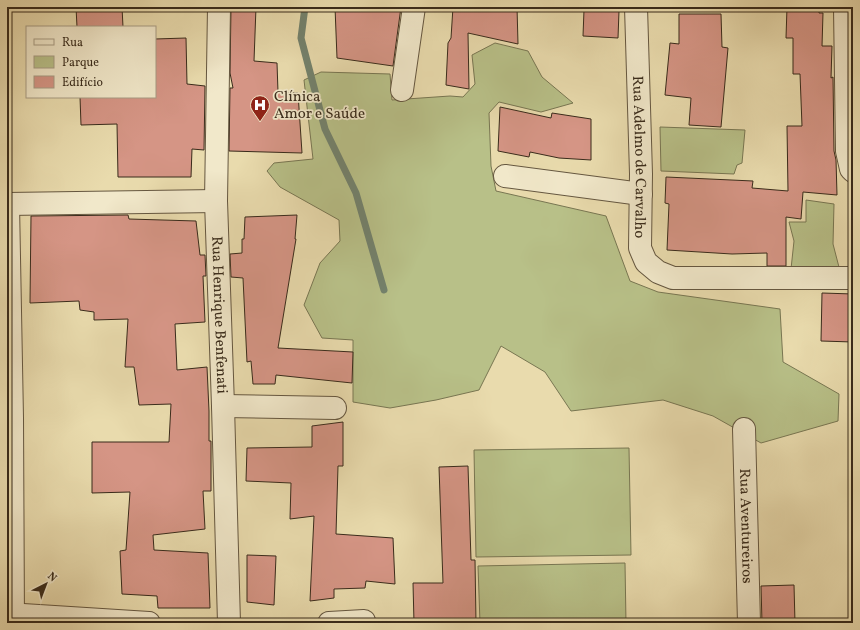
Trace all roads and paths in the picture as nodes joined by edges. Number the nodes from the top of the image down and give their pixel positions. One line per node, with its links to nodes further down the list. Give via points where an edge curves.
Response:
1 (219, 7): 9 (street, Rua Henrique Benfenati)
2 (414, 7): 5 (street)
3 (636, 7): 8 (street, Rua Adelmo de Carvalho)
4 (845, 7): 6 (street, via 847,152)
5 (402, 90)
6 (853, 171)
7 (506, 176): 8 (street)
8 (641, 194): 11 (street, Rua Adelmo de Carvalho, via 640,248 646,262 658,272 673,278)
9 (216, 201): 10 (street); 12 (street, Rua Henrique Benfenati)
10 (8, 204): 15 (street)
11 (853, 278)
12 (223, 406): 13 (street); 18 (street, Rua Henrique Benfenati)
13 (336, 408)
14 (744, 429): 20 (street, Rua Aventureiros)
15 (11, 617): 17 (street)
16 (364, 621): 19 (street)
17 (149, 623)
18 (229, 623)
19 (329, 623)
20 (749, 623)

